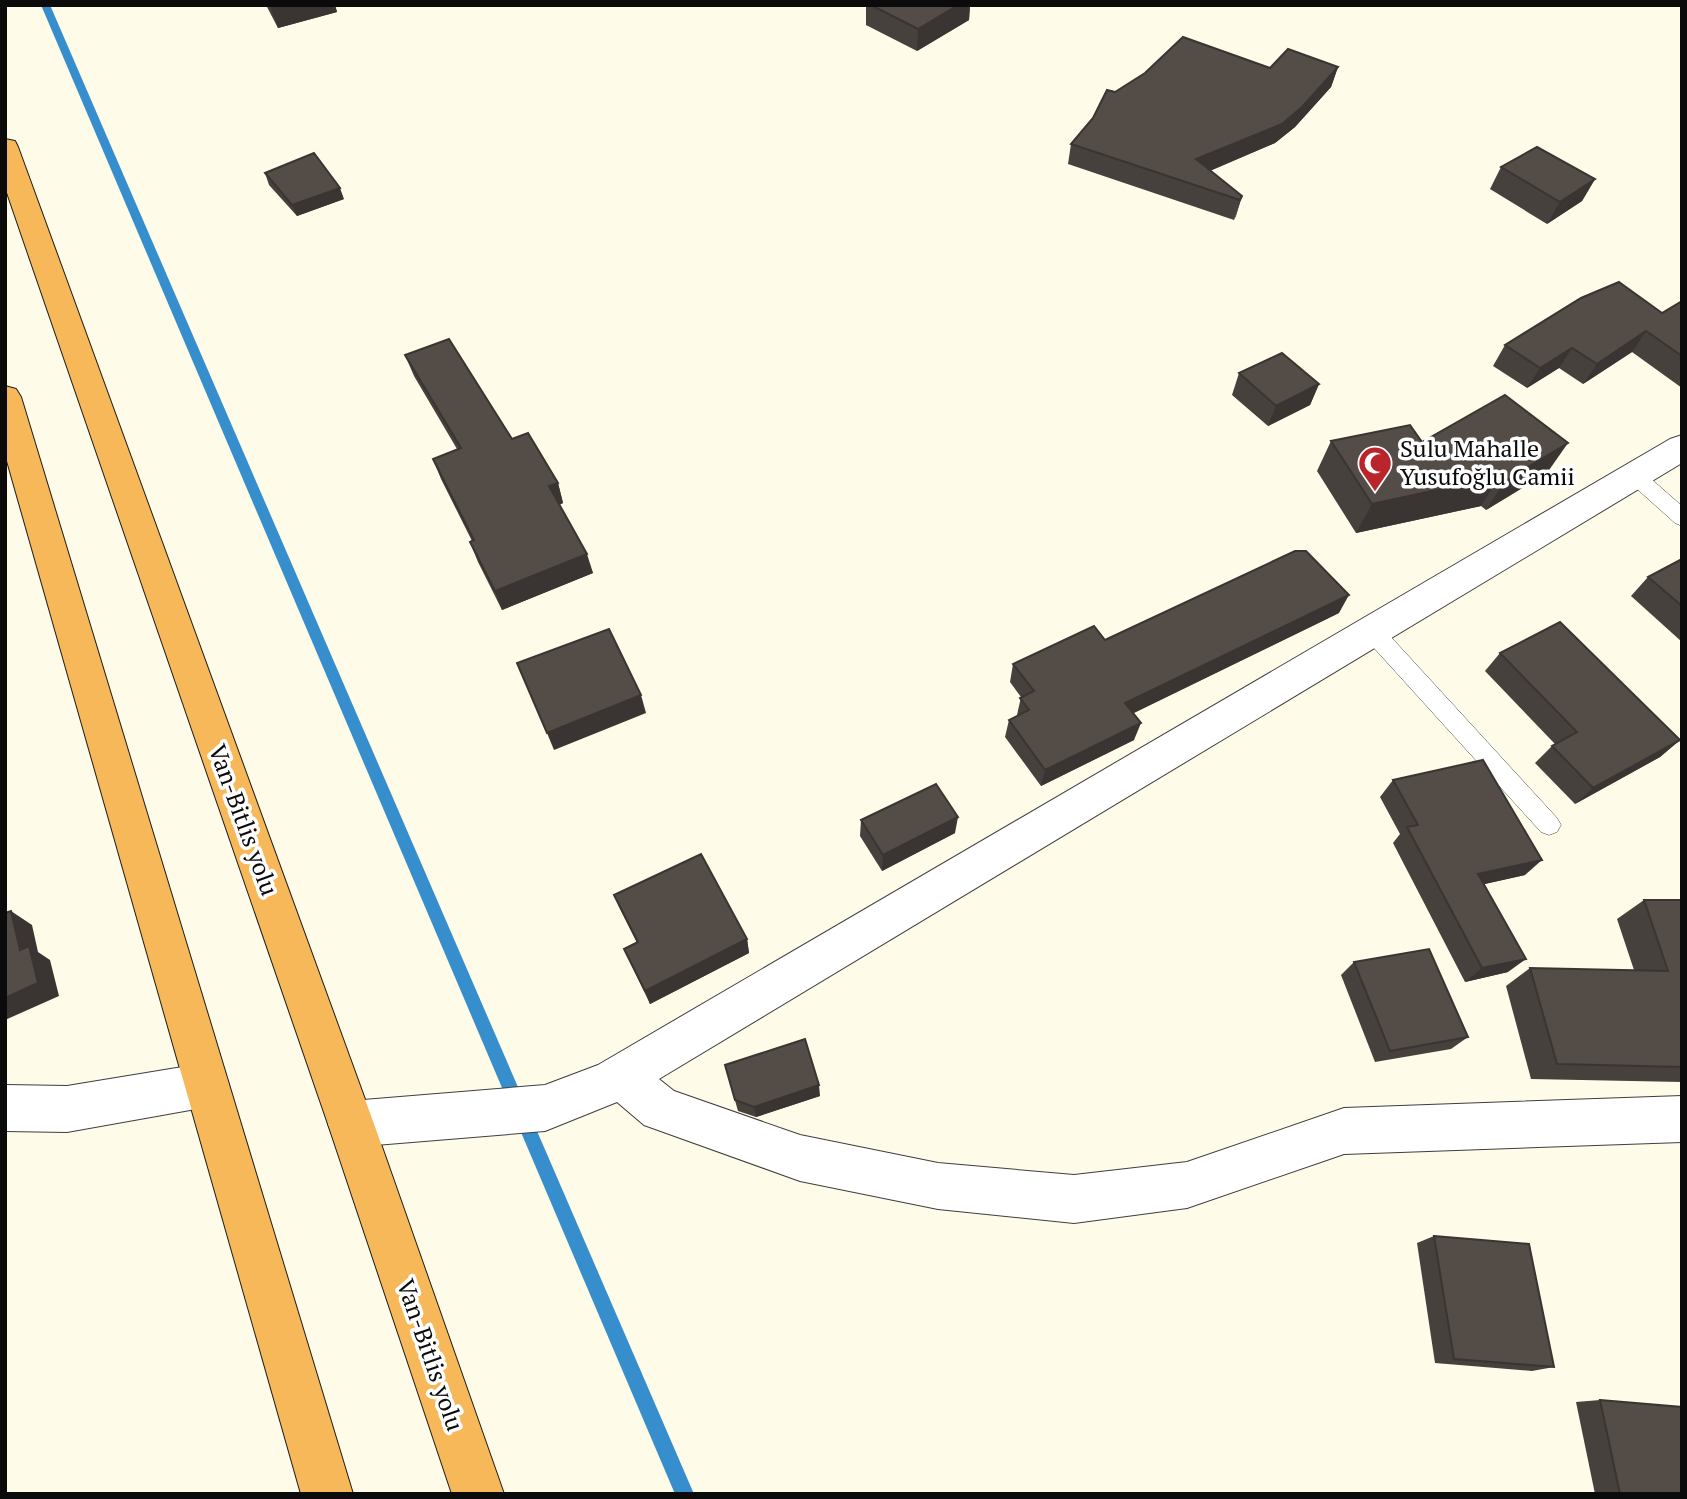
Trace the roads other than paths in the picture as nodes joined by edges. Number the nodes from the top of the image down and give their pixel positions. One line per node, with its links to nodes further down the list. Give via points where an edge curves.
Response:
1 (5, 147): 12 (highway, Van-Bitlis yolu)
2 (5, 397): 9 (highway)
3 (1682, 447): 4 (street)
4 (1646, 485): 5 (lane); 6 (street)
5 (1682, 518)
6 (1386, 645): 7 (lane); 8 (street)
7 (1549, 825)
8 (617, 1079): 11 (street, via 660,1109 800,1158 938,1186 1074,1199 1187,1185 1344,1131); 12 (street, via 545,1108)
9 (207, 1085): 10 (street, via 67,1109); 13 (highway)
10 (5, 1108)
11 (1682, 1119)
12 (351, 1124): 14 (highway, Van-Bitlis yolu)
13 (327, 1494)
14 (478, 1494)

